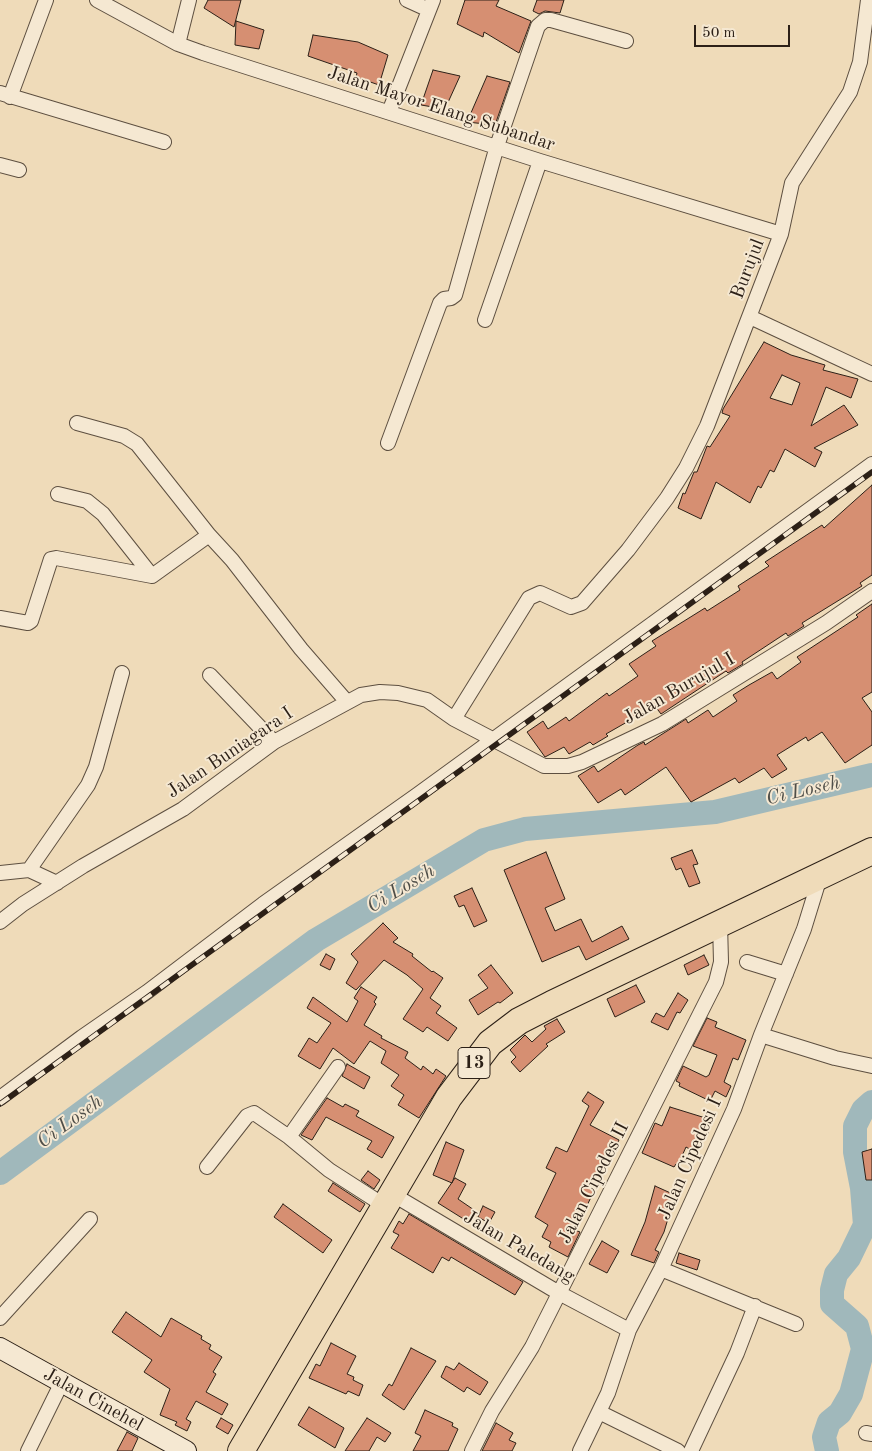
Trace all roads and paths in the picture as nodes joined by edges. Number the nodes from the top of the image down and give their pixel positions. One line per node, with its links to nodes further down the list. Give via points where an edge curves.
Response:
1 (46, 0): 9 (street)
2 (97, 0): 8 (street, Jalan Mayor Elang Subandar)
3 (189, 0): 8 (street)
4 (407, 0): 5 (street)
5 (431, 5): 10 (street)
6 (868, 7): 16 (street, Burujul, via 855,80 798,172 788,199)
7 (626, 42): 12 (street, via 551,20 541,22)
8 (178, 44): 10 (street, Jalan Mayor Elang Subandar)
9 (5, 95): 11 (street)
10 (389, 112): 12 (street, Jalan Mayor Elang Subandar)
11 (164, 142)
12 (497, 146): 13 (street, Jalan Mayor Elang Subandar); 21 (street, via 455,295 440,303)
13 (540, 161): 16 (street, Jalan Mayor Elang Subandar); 18 (street)
14 (0, 165): 15 (street)
15 (19, 170)
16 (781, 234): 17 (street, Burujul)
17 (750, 316): 19 (street); 31 (street, Burujul, via 707,426 667,498 582,603 571,606 540,593 529,598)
18 (485, 320)
19 (872, 374)
20 (76, 424): 24 (street, via 124,436 137,444)
21 (388, 442)
22 (872, 464): 32 (street)
23 (58, 494): 25 (street, via 87,501 103,514)
24 (209, 535): 25 (street); 30 (street)
25 (152, 576): 27 (street, via 53,558 48,560 32,622)
26 (872, 591): 32 (street, Jalan Burujul I, via 662,724 582,762 556,768 544,766)
27 (0, 618)
28 (122, 673): 35 (street, via 88,785)
29 (210, 675): 33 (street)
30 (347, 702): 31 (street, Jalan Buniagara I, via 361,695 398,693 427,700); 33 (street, Jalan Buniagara I)
31 (454, 719): 32 (street, Jalan Buniagara I)
32 (494, 739): 46 (street)
33 (274, 742): 38 (street, Jalan Buniagara I, via 183,809)
34 (872, 851): 37 (highway, 13)
35 (29, 870): 36 (street); 38 (street)
36 (0, 873)
37 (820, 877): 40 (highway, 13); 42 (street, Jalan Cipedesi I)
38 (56, 883): 39 (street, Jalan Buniagara I)
39 (0, 922)
40 (720, 923): 49 (highway, 13, via 533,1013 490,1043 450,1097); 52 (street, Jalan Cipedes II, via 721,962 716,982)
41 (747, 962): 42 (street)
42 (786, 974): 43 (street, Jalan Cipedesi I)
43 (761, 1035): 44 (street); 51 (street, Jalan Cipedesi I, via 734,1110)
44 (872, 1066)
45 (338, 1067): 47 (street)
46 (0, 1098)
47 (289, 1137): 48 (street, Jalan Paledang, via 256,1114 250,1114); 49 (street, Jalan Paledang, via 329,1170)
48 (207, 1166)
49 (389, 1200): 52 (street, Jalan Paledang); 62 (highway, 13)
50 (90, 1219): 54 (street)
51 (661, 1270): 53 (street); 56 (street, Jalan Cipedesi I)
52 (559, 1293): 56 (street, Jalan Paledang); 63 (street, Jalan Cipedes II)
53 (755, 1306): 55 (street); 66 (street)
54 (0, 1318)
55 (796, 1324)
56 (628, 1330): 59 (street, Jalan Cipedesi I)
57 (0, 1348): 58 (street, Jalan Cinehel)
58 (62, 1382): 60 (street); 61 (street, Jalan Cinehel)
59 (599, 1412): 64 (street, Jalan Cipedesi I); 65 (street)
60 (28, 1451)
61 (186, 1451)
62 (241, 1451)
63 (472, 1451)
64 (580, 1451)
65 (678, 1451)
66 (691, 1451)

